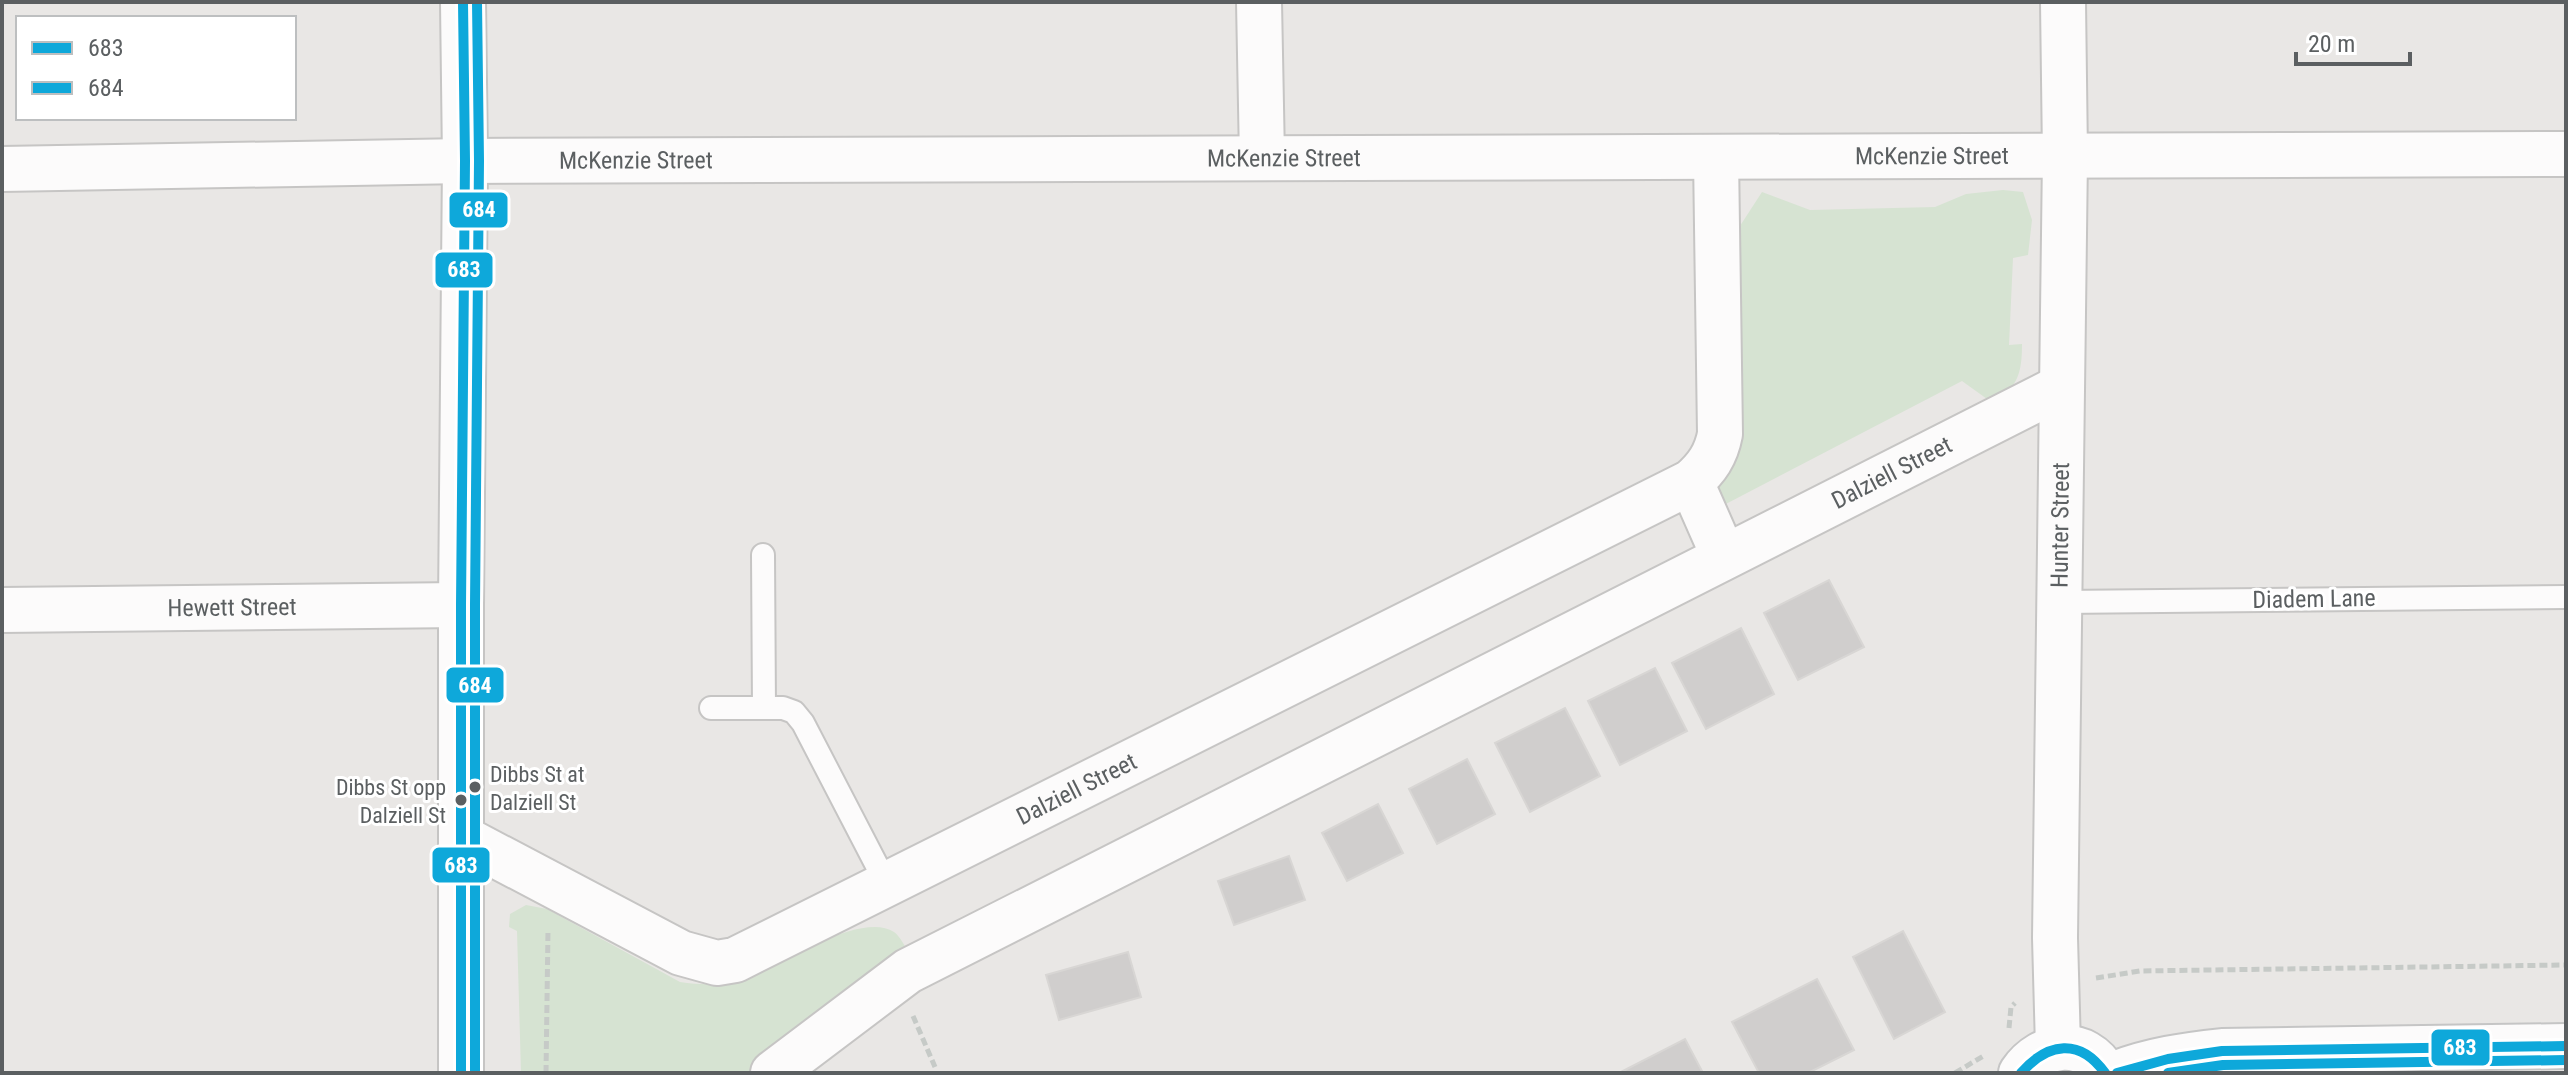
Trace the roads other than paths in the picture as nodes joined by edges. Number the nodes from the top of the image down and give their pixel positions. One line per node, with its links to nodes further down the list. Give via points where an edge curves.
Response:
1 (463, 2): 8 (street)
2 (1259, 2): 7 (street)
3 (2063, 2): 5 (street, Hunter Street)
4 (2566, 154): 5 (street, McKenzie Street)
5 (2065, 156): 6 (street, McKenzie Street); 10 (street, Hunter Street)
6 (1716, 157): 7 (street, McKenzie Street); 11 (street, Dalziell Street, via 1720,434 1716,452)
7 (1262, 158): 8 (street, McKenzie Street)
8 (465, 161): 9 (street, McKenzie Street); 16 (street)
9 (2, 169)
10 (2061, 387): 13 (street, Dalziell Street); 15 (street, Hunter Street)
11 (1691, 482): 13 (street); 21 (street, Dalziell Street)
12 (763, 555): 19 (lane)
13 (1724, 557): 25 (street, Dalziell Street, via 908,971)
14 (2566, 597): 15 (lane, Diadem Lane)
15 (2061, 602): 23 (street, Hunter Street)
16 (461, 605): 17 (street, Hewett Street); 20 (street)
17 (2, 610)
18 (711, 708): 19 (lane)
19 (764, 708): 21 (lane, via 794,712 803,723)
20 (463, 838): 21 (street, Dalziell Street, via 681,953 717,963 754,952); 24 (street)
21 (887, 885)
22 (2566, 1046): 28 (street, via 2222,1051)
23 (2058, 1047): 26 (street, via 2030,1060); 27 (street, via 2088,1054)
24 (461, 1073)
25 (773, 1073)
26 (2021, 1073)
27 (2105, 1073)
28 (2117, 1073)

